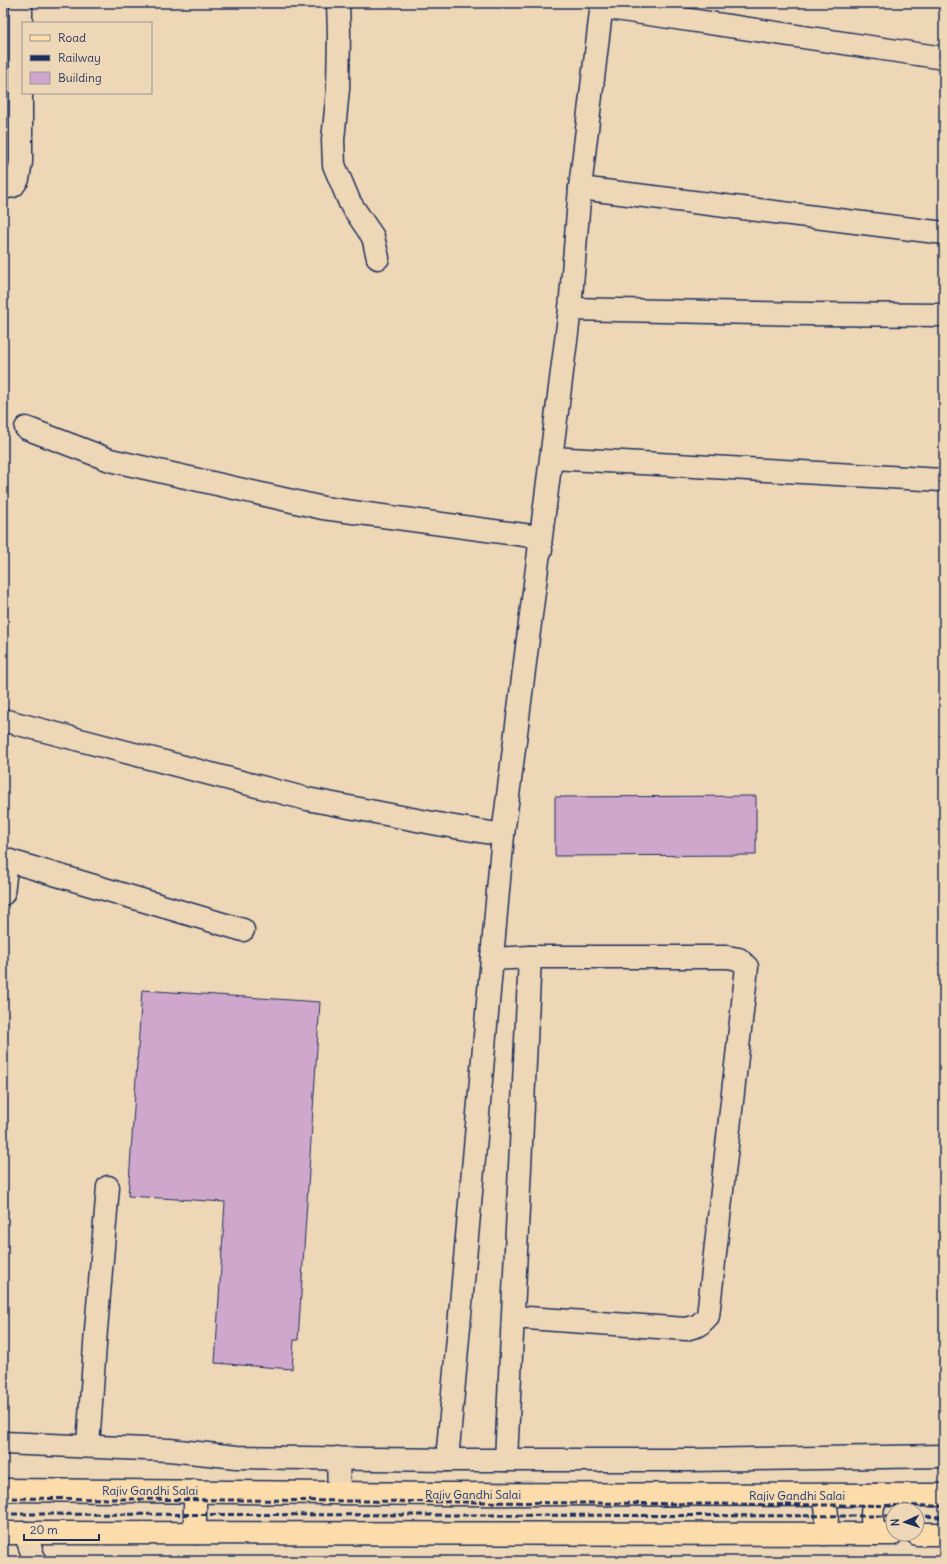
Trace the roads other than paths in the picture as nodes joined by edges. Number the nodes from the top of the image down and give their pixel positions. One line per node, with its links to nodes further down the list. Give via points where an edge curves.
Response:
1 (21, 3): 5 (street, via 21,162 18,179 13,186)
2 (338, 3): 8 (street, via 340,33 333,140 334,165 350,203 373,237)
3 (602, 5): 4 (street); 6 (street)
4 (944, 58)
5 (3, 188)
6 (580, 188): 7 (street); 9 (street)
7 (944, 233)
8 (378, 258)
9 (570, 309): 10 (street); 12 (street)
10 (944, 314)
11 (26, 428): 14 (street, via 110,460 323,508 539,537)
12 (552, 458): 13 (street); 14 (street)
13 (942, 480)
14 (541, 550): 16 (street)
15 (3, 720): 16 (street, via 307,799)
16 (503, 835): 21 (street)
17 (5, 860): 18 (street); 19 (street)
18 (3, 894)
19 (243, 930)
20 (530, 957): 21 (street); 23 (street); 23 (street, via 727,957 739,959 747,967 708,1316 699,1325 686,1329)
21 (492, 959): 28 (street)
22 (108, 1187): 25 (street)
23 (513, 1317): 29 (street)
24 (3, 1443): 25 (street)
25 (88, 1446): 27 (street, via 237,1457)
26 (944, 1456): 29 (street)
27 (338, 1458): 28 (street); 32 (street)
28 (447, 1460): 29 (street)
29 (506, 1460)
30 (3, 1490): 31 (main road, Rajiv Gandhi Salai)
31 (195, 1491): 32 (main road, Rajiv Gandhi Salai); 38 (main road)
32 (339, 1493): 33 (main road, Rajiv Gandhi Salai)
33 (823, 1495): 34 (main road, Rajiv Gandhi Salai); 39 (main road, via 827,1510)
34 (876, 1495): 35 (main road, Rajiv Gandhi Salai); 40 (main road, via 872,1510 873,1527)
35 (944, 1495)
36 (3, 1533): 37 (main road)
37 (25, 1533): 38 (main road); 43 (street)
38 (195, 1533): 39 (main road)
39 (824, 1534): 40 (main road)
40 (885, 1534)
41 (925, 1534): 42 (main road)
42 (944, 1534)
43 (35, 1561)

